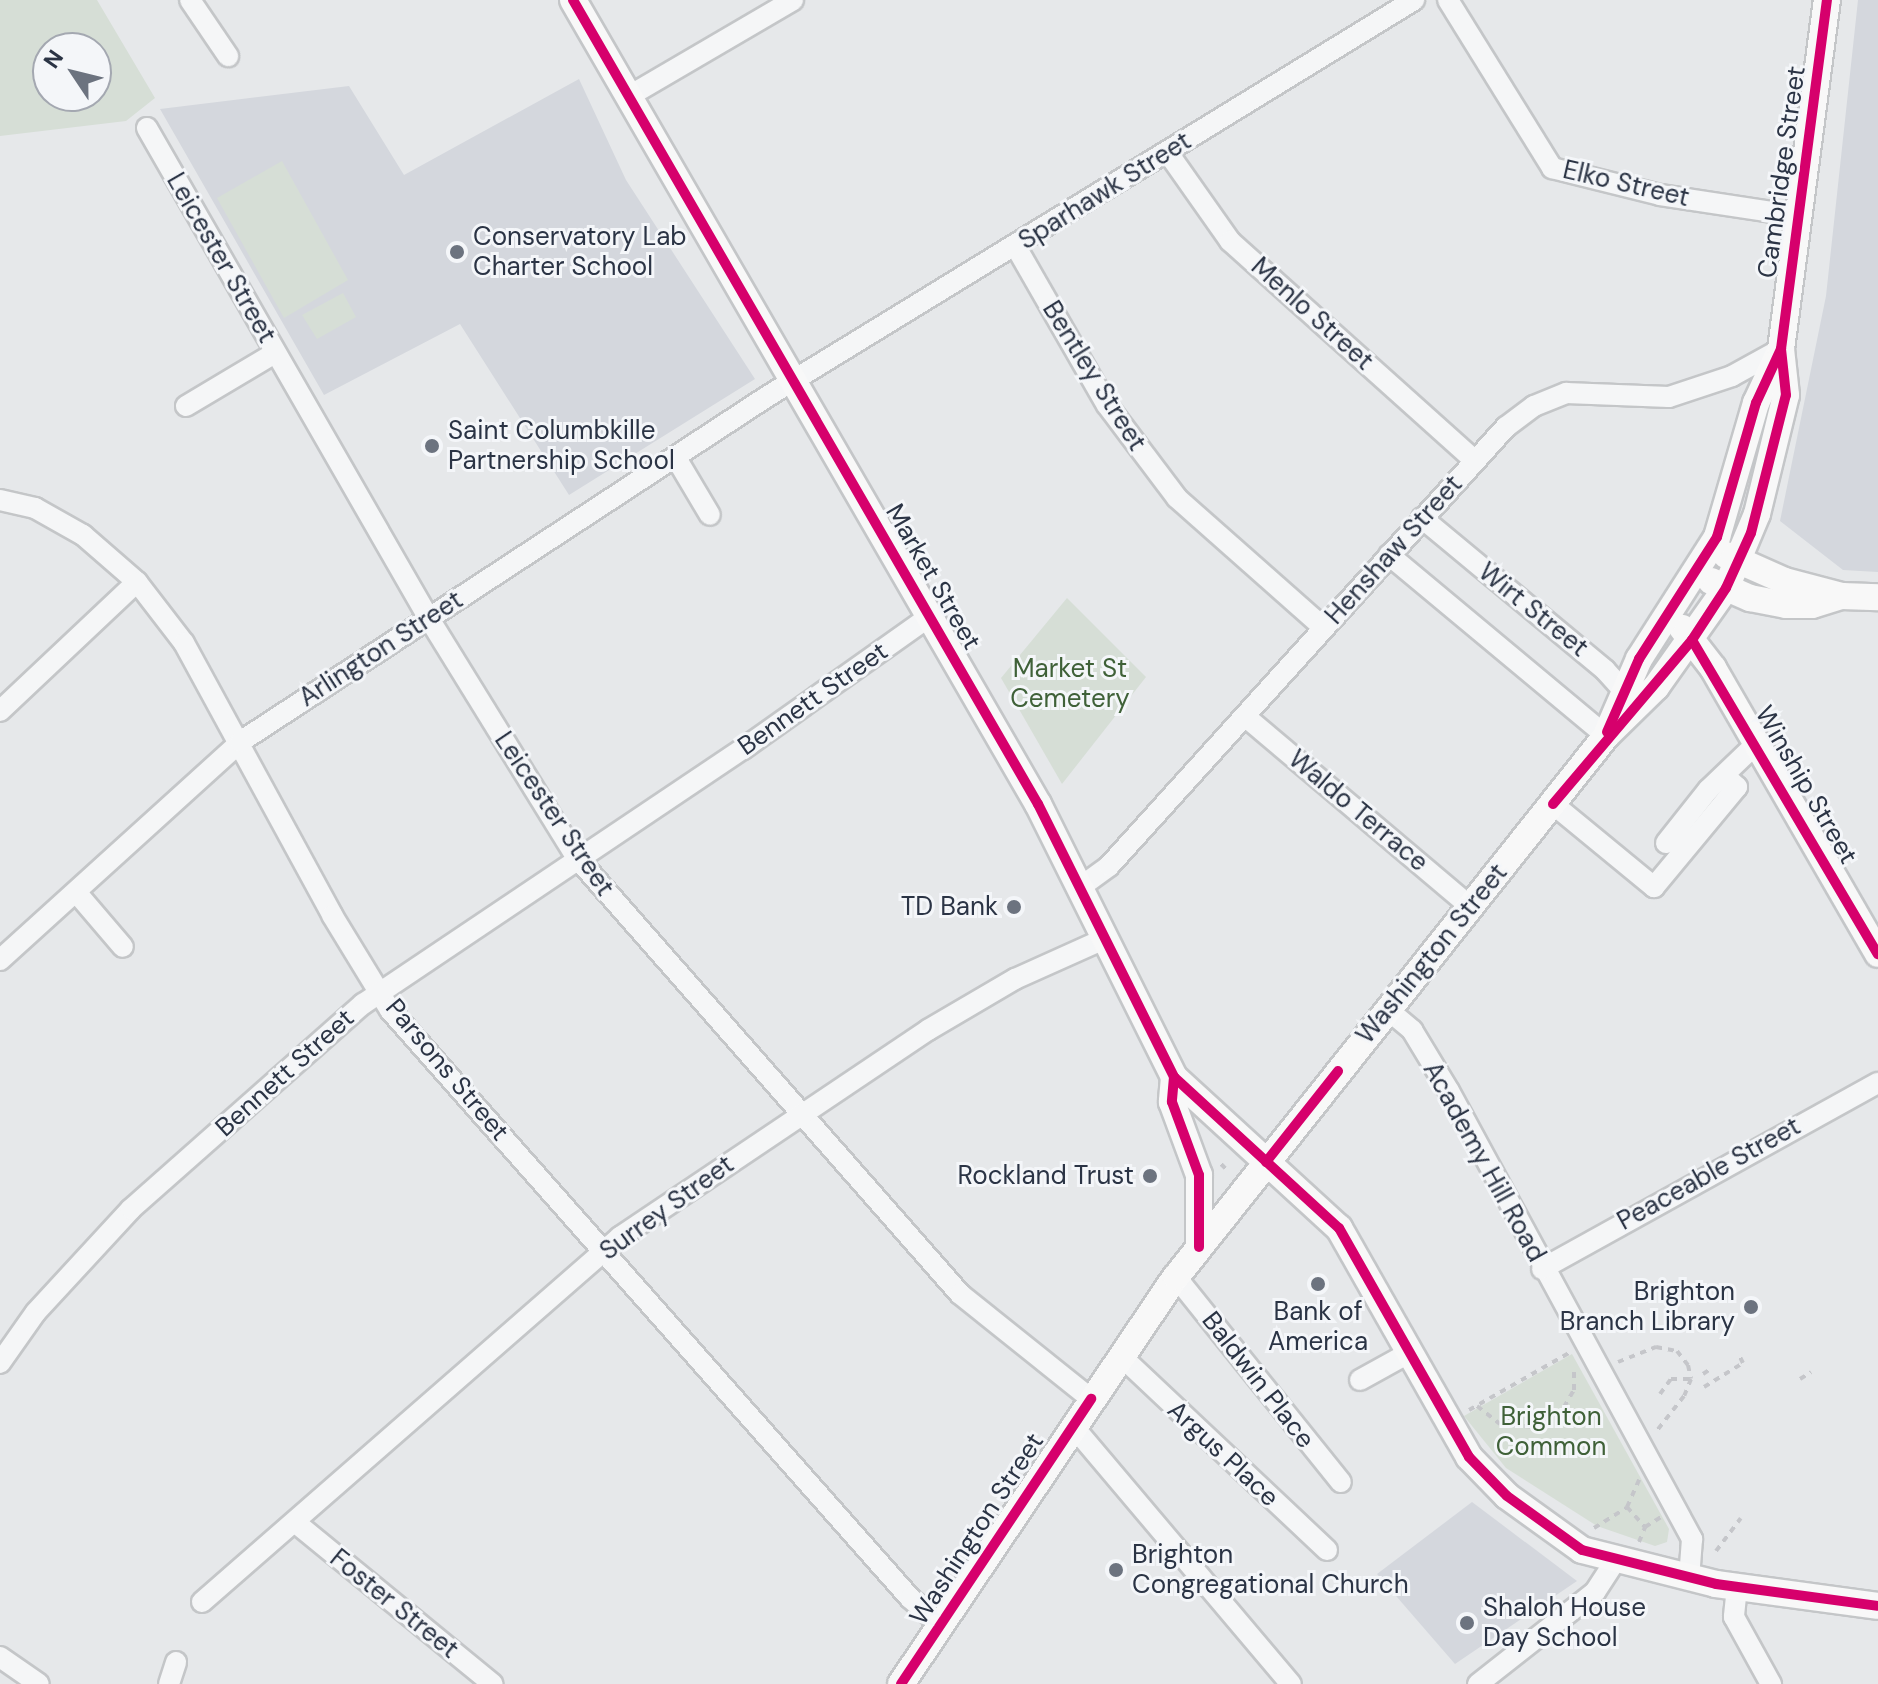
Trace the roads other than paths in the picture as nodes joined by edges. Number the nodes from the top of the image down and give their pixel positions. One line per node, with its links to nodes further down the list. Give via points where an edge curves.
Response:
1 (190, 0): 7 (street)
2 (573, 0): 8 (main road, Market Street)
3 (793, 0): 8 (street)
4 (1414, 0): 10 (street, Sparhawk Street)
5 (1448, 0): 11 (street, Elko Street, via 1552,168 1660,195)
6 (1827, 0): 11 (main road, Cambridge Street)
7 (228, 56)
8 (629, 96): 15 (main road, Market Street)
9 (147, 128): 14 (street, Leicester Street)
10 (1168, 153): 12 (street, Sparhawk Street); 18 (street, Menlo Street, via 1230,241)
11 (1799, 216): 13 (main road, Cambridge Street)
12 (1016, 247): 15 (street, Sparhawk Street); 33 (street, Bentley Street, via 1107,405 1177,498)
13 (1781, 349): 18 (street, Henshaw Street, via 1732,376 1669,397 1566,393 1525,413); 22 (main road, Cambridge Street, via 1756,403); 24 (main road, Cambridge Street, via 1786,395 1770,470)
14 (275, 353): 16 (street); 32 (street, Leicester Street)
15 (795, 381): 17 (street, Arlington Street); 31 (main road, Market Street)
16 (186, 406)
17 (676, 458): 20 (street); 32 (street, Arlington Street)
18 (1474, 460): 21 (street, Henshaw Street)
19 (0, 500): 26 (street, Parsons Street, via 35,508 83,535)
20 (710, 515)
21 (1422, 518): 23 (street, Henshaw Street); 35 (street, Wirt Street)
22 (1712, 548): 24 (main road); 25 (main road, Cambridge Street)
23 (1389, 555): 33 (street, Henshaw Street); 38 (street, Wirt Street)
24 (1740, 561): 27 (main road, Cambridge Street); 28 (main road, via 1785,581)
25 (1697, 574): 27 (main road); 30 (main road, Cambridge Street)
26 (137, 582): 36 (street); 39 (street, Parsons Street, via 184,643)
27 (1726, 588): 28 (main road, via 1786,605 1812,605); 34 (main road, Cambridge Street)
28 (1842, 596): 29 (main road)
29 (1878, 597)
30 (1670, 614): 34 (main road, Winship Street); 35 (main road, Cambridge Street)
31 (930, 616): 44 (street, Bennett Street); 45 (main road, Market Street, via 1038,804)
32 (428, 617): 39 (street, Arlington Street); 44 (street, Leicester Street)
33 (1324, 628): 37 (street, Henshaw Street)
34 (1692, 640): 35 (main road, Cambridge Street); 40 (main road, Winship Street)
35 (1631, 699): 38 (main road, Cambridge Street)
36 (0, 711)
37 (1246, 717): 45 (street, Henshaw Street, via 1109,866); 47 (street, Waldo Terrace)
38 (1606, 736): 42 (main road, Washington Street)
39 (240, 742): 46 (street, Arlington Street); 52 (street, Parsons Street, via 332,915)
40 (1757, 743): 41 (street); 50 (main road, Winship Street)
41 (1723, 780): 42 (street, via 1737,787 1654,887); 43 (street)
42 (1553, 804): 47 (main road, Washington Street)
43 (1670, 846)
44 (577, 858): 52 (street, Bennett Street); 56 (street, Leicester Street)
45 (1079, 888): 48 (main road, Market Street)
46 (76, 892): 49 (street); 51 (street, Arlington Street)
47 (1470, 906): 53 (main road, Washington Street)
48 (1104, 939): 54 (main road, Market Street); 56 (street, Surrey Street, via 1015,979)
49 (123, 947)
50 (1878, 954)
51 (0, 960)
52 (381, 992): 59 (street, Parsons Street, via 390,1010); 64 (street, Bennett Street, via 131,1209 36,1312)
53 (1387, 1009): 57 (main road, Washington Street); 60 (street, Academy Hill Road, via 1412,1030 1449,1091)
54 (1174, 1077): 57 (main road, Market Street); 58 (main road, via 1174,1110 1199,1175)
55 (1878, 1083): 60 (street, Peaceable Street)
56 (801, 1113): 59 (street, Surrey Street); 66 (street, Leicester Street, via 960,1294)
57 (1266, 1162): 58 (main road, Washington Street); 62 (main road, Market Street, via 1339,1228)
58 (1199, 1247): 61 (main road, Washington Street)
59 (604, 1251): 69 (street, Surrey Street); 76 (street, Parsons Street, via 910,1598)
60 (1542, 1269): 72 (street, Academy Hill Road, via 1692,1539)
61 (1176, 1277): 63 (main road, Washington Street); 68 (street, Baldwin Place)
62 (1407, 1354): 65 (street); 71 (main road, Market Street, via 1452,1433 1487,1477 1543,1526 1582,1550)
63 (1121, 1356): 66 (main road, Washington Street); 70 (street, Argus Place)
64 (0, 1363)
65 (1360, 1380)
66 (1091, 1399): 67 (main road, Washington Street)
67 (1072, 1425): 76 (main road, Washington Street); 83 (street)
68 (1341, 1482)
69 (296, 1523): 74 (street, Surrey Street); 81 (street, Foster Street)
70 (1327, 1550)
71 (1615, 1561): 72 (main road, Market Street); 84 (street, via 1595,1592)
72 (1689, 1579): 73 (main road, Market Street)
73 (1737, 1587): 75 (main road, Market Street); 85 (street, via 1734,1617)
74 (202, 1602)
75 (1878, 1606)
76 (941, 1625): 82 (main road, Washington Street)
77 (0, 1657): 79 (street)
78 (176, 1662): 80 (street)
79 (39, 1684)
80 (169, 1684)
81 (493, 1684)
82 (901, 1684)
83 (1291, 1684)
84 (1478, 1684)
85 (1771, 1684)

